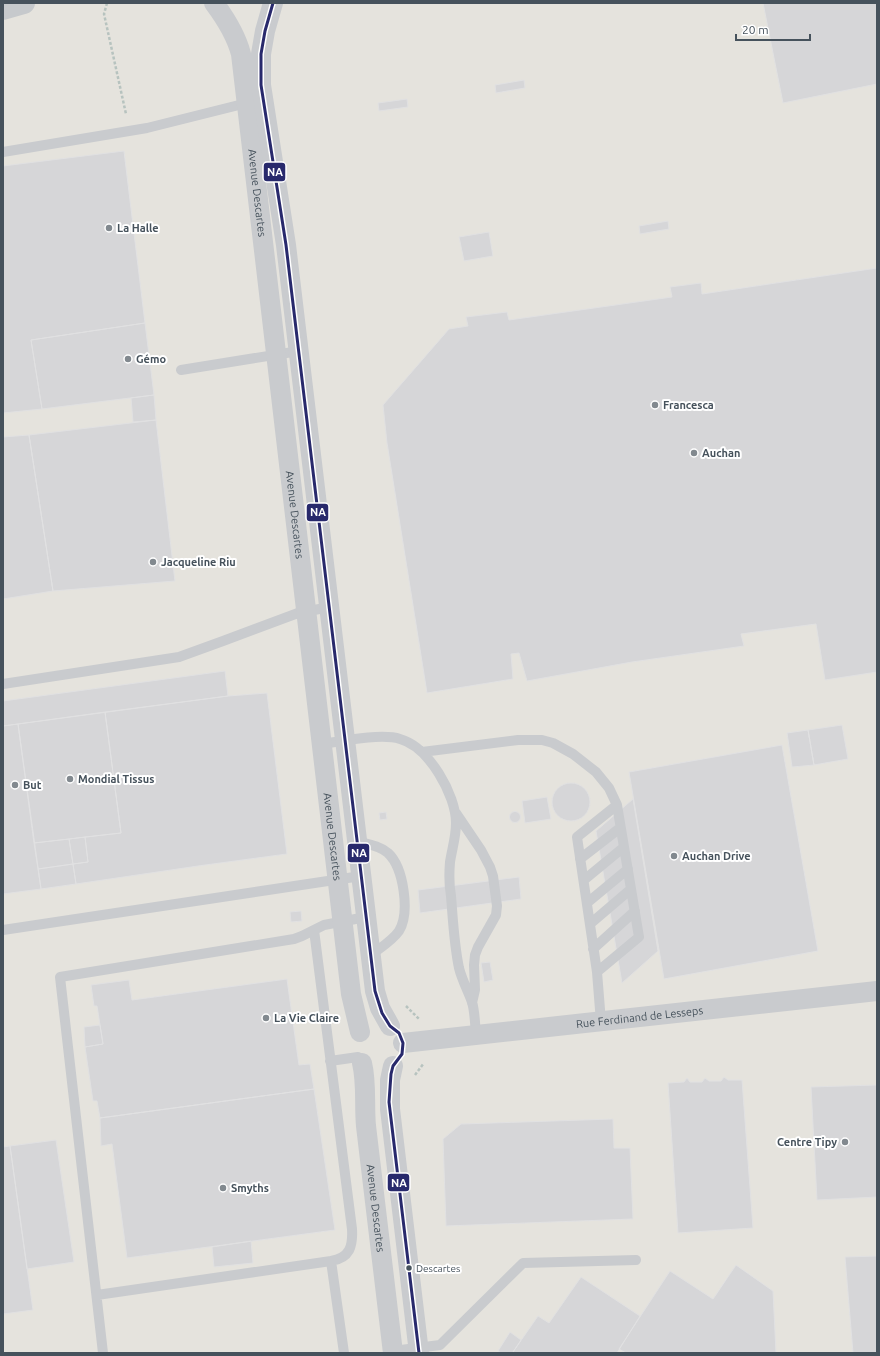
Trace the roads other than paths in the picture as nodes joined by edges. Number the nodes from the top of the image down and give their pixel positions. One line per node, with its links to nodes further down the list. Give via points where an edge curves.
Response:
1 (24, 3): 4 (main road)
2 (214, 3): 5 (street, Avenue Descartes, via 227,21 241,54)
3 (273, 3): 7 (street, Avenue Descartes, via 262,44 260,84 282,218)
4 (3, 9)
5 (246, 103): 6 (lane, via 147,128); 8 (street, Avenue Descartes)
6 (3, 152)
7 (299, 351): 8 (lane); 10 (street, Avenue Descartes)
8 (276, 355): 9 (lane); 11 (street, Avenue Descartes)
9 (181, 370)
10 (330, 607): 11 (lane); 13 (street, Avenue Descartes)
11 (306, 611): 12 (lane, via 179,657); 14 (street, Avenue Descartes)
12 (3, 684)
13 (346, 741): 14 (lane); 15 (lane, via 396,738 407,741); 19 (street, Avenue Descartes)
14 (322, 744): 24 (street, Avenue Descartes)
15 (422, 752): 16 (lane, via 518,740 542,740 573,754 596,772 609,788); 17 (lane, via 447,788)
16 (617, 805): 18 (lane); 21 (lane, via 577,837)
17 (456, 813): 38 (lane, via 449,880 457,953); 38 (lane, via 490,867 497,906 496,915 475,955 475,990)
18 (620, 828): 20 (lane); 21 (lane)
19 (357, 841): 23 (street, Avenue Descartes); 35 (lane, via 384,850 395,861 401,876 405,906 402,926 398,933)
20 (624, 847): 22 (lane); 25 (lane)
21 (580, 859): 25 (lane)
22 (628, 869): 26 (lane); 27 (lane)
23 (361, 876): 24 (lane); 29 (street, Avenue Descartes)
24 (338, 880): 30 (street, Avenue Descartes); 32 (lane)
25 (584, 880): 27 (lane)
26 (631, 889): 28 (lane); 31 (lane)
27 (587, 903): 31 (lane)
28 (635, 911): 34 (lane); 36 (lane, via 639,937)
29 (366, 917): 30 (lane); 35 (street, Avenue Descartes)
30 (343, 921): 33 (lane, via 324,924); 41 (street, Avenue Descartes, via 351,994)
31 (590, 924): 34 (lane)
32 (3, 930)
33 (314, 930): 45 (lane); 49 (lane, via 294,939 60,977)
34 (593, 949): 36 (lane)
35 (371, 955): 40 (street, Avenue Descartes, via 377,1001)
36 (597, 972): 39 (lane)
37 (877, 992): 39 (street, Rue Ferdinand de Lesseps)
38 (472, 1003): 42 (lane)
39 (601, 1022): 42 (street, Rue Ferdinand de Lesseps)
40 (390, 1026): 41 (street, via 376,1023); 43 (street, Avenue Descartes, via 399,1033)
41 (360, 1032): 44 (street, Avenue Descartes, via 355,1046)
42 (476, 1035): 43 (street, Rue Ferdinand de Lesseps)
43 (403, 1043): 46 (street, via 402,1054)
44 (360, 1060): 45 (lane); 46 (street, via 375,1070); 52 (street, Avenue Descartes, via 366,1086 366,1126)
45 (330, 1061): 48 (lane, via 352,1235 349,1250 338,1260)
46 (393, 1066): 51 (street, via 389,1090 390,1114)
47 (636, 1260): 50 (lane, via 523,1263)
48 (331, 1261): 49 (lane); 54 (lane)
49 (97, 1295): 53 (lane)
50 (441, 1349): 51 (lane)
51 (418, 1350): 52 (lane)
52 (393, 1352)
53 (103, 1353)
54 (344, 1353)

